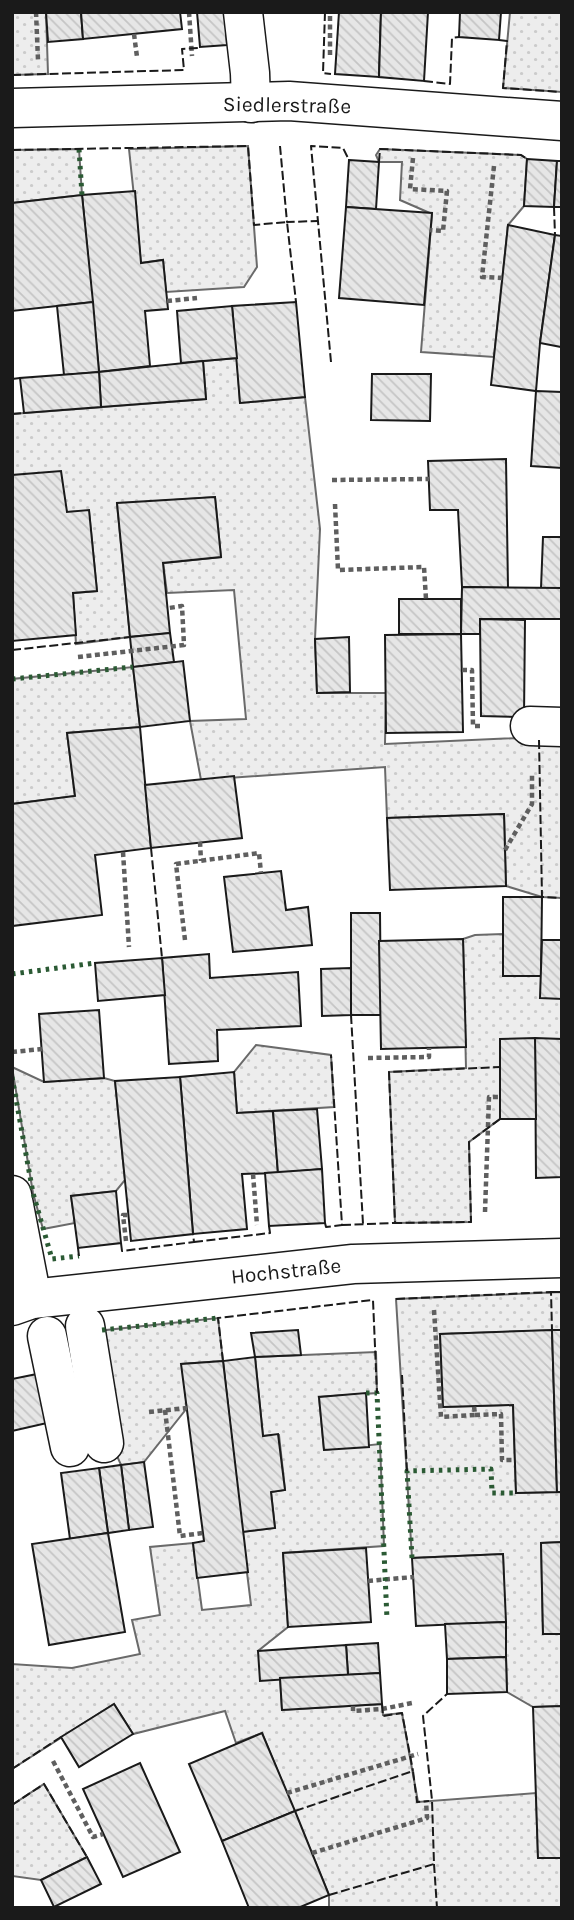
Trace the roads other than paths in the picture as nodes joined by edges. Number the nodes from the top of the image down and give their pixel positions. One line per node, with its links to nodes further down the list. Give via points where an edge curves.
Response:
1 (243, 12): 2 (street)
2 (251, 103): 3 (street, Siedlerstraße); 4 (street, Siedlerstraße, via 289,101)
3 (12, 108)
4 (562, 121)
5 (12, 1195): 7 (street)
6 (562, 1258): 7 (street, Hochstraße, via 354,1264)
7 (22, 1302)
8 (85, 1326): 9 (street, via 87,1445)
9 (47, 1336)

